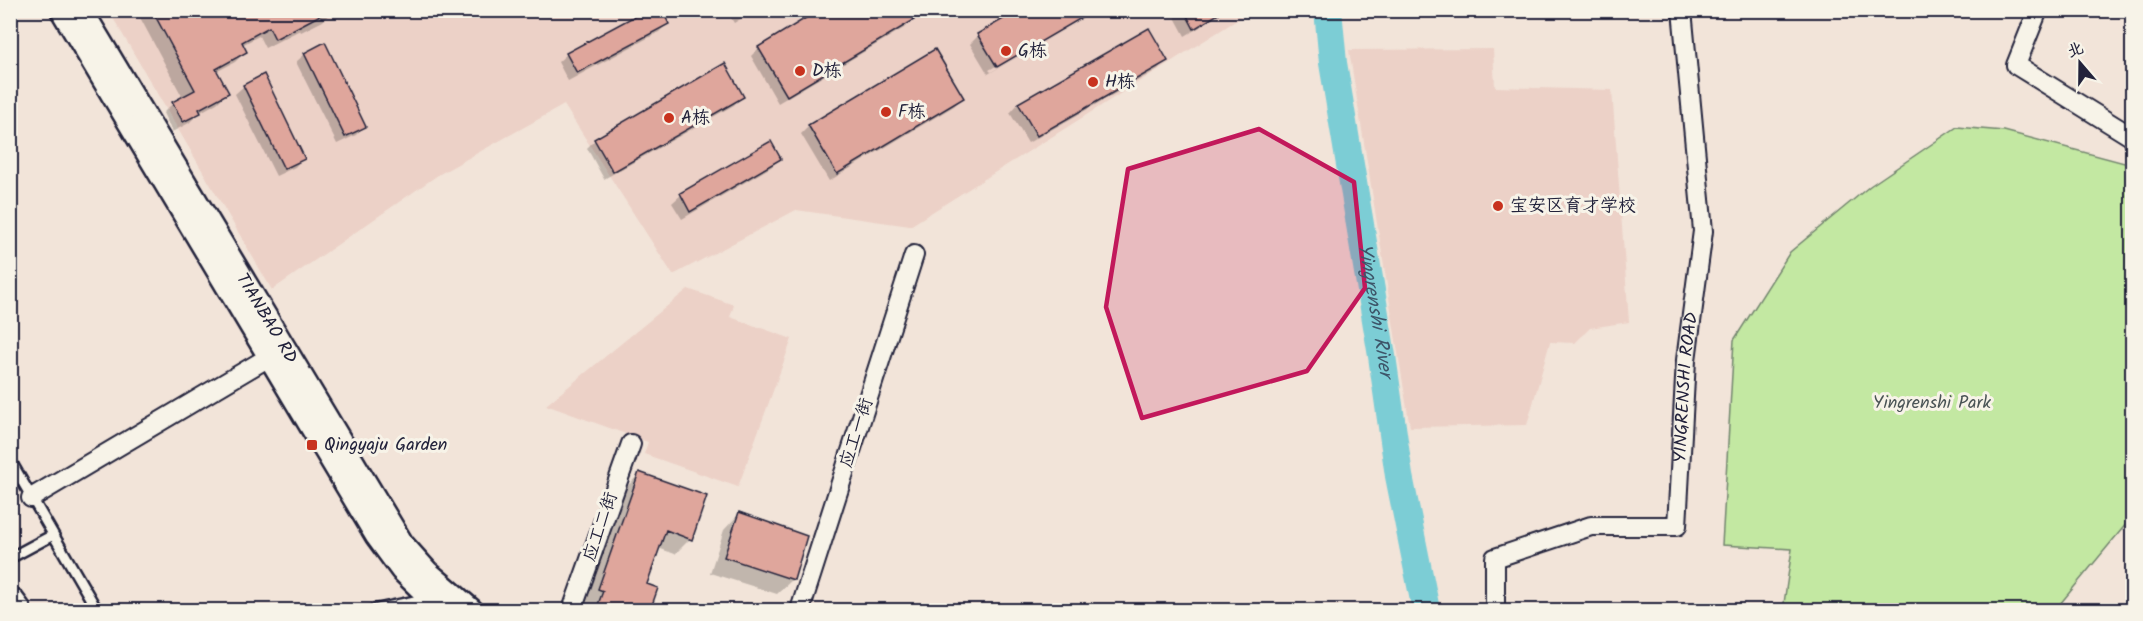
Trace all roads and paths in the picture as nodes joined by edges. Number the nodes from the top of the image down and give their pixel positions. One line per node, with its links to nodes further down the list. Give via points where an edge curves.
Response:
1 (62, 10): 7 (street, TIANBAO RD)
2 (81, 10): 18 (street, TIANBAO RD, via 402,544)
3 (1682, 10): 21 (street, YINGRENSHI ROAD, via 1703,231 1686,360 1677,526 1591,526 1495,558)
4 (2038, 10): 5 (street, via 2016,64)
5 (2133, 137)
6 (914, 255): 20 (street, 应工一街)
7 (269, 357): 10 (street); 14 (street, TIANBAO RD, via 377,536 402,570)
8 (631, 444): 19 (street, 应工二街)
9 (10, 460): 10 (lane)
10 (31, 498): 11 (lane)
11 (53, 535): 12 (lane); 16 (lane)
12 (10, 558)
13 (10, 602): 15 (main road)
14 (436, 604): 17 (lane)
15 (16, 610)
16 (98, 610)
17 (373, 610)
18 (471, 610)
19 (572, 610)
20 (800, 610)
21 (1495, 610)

